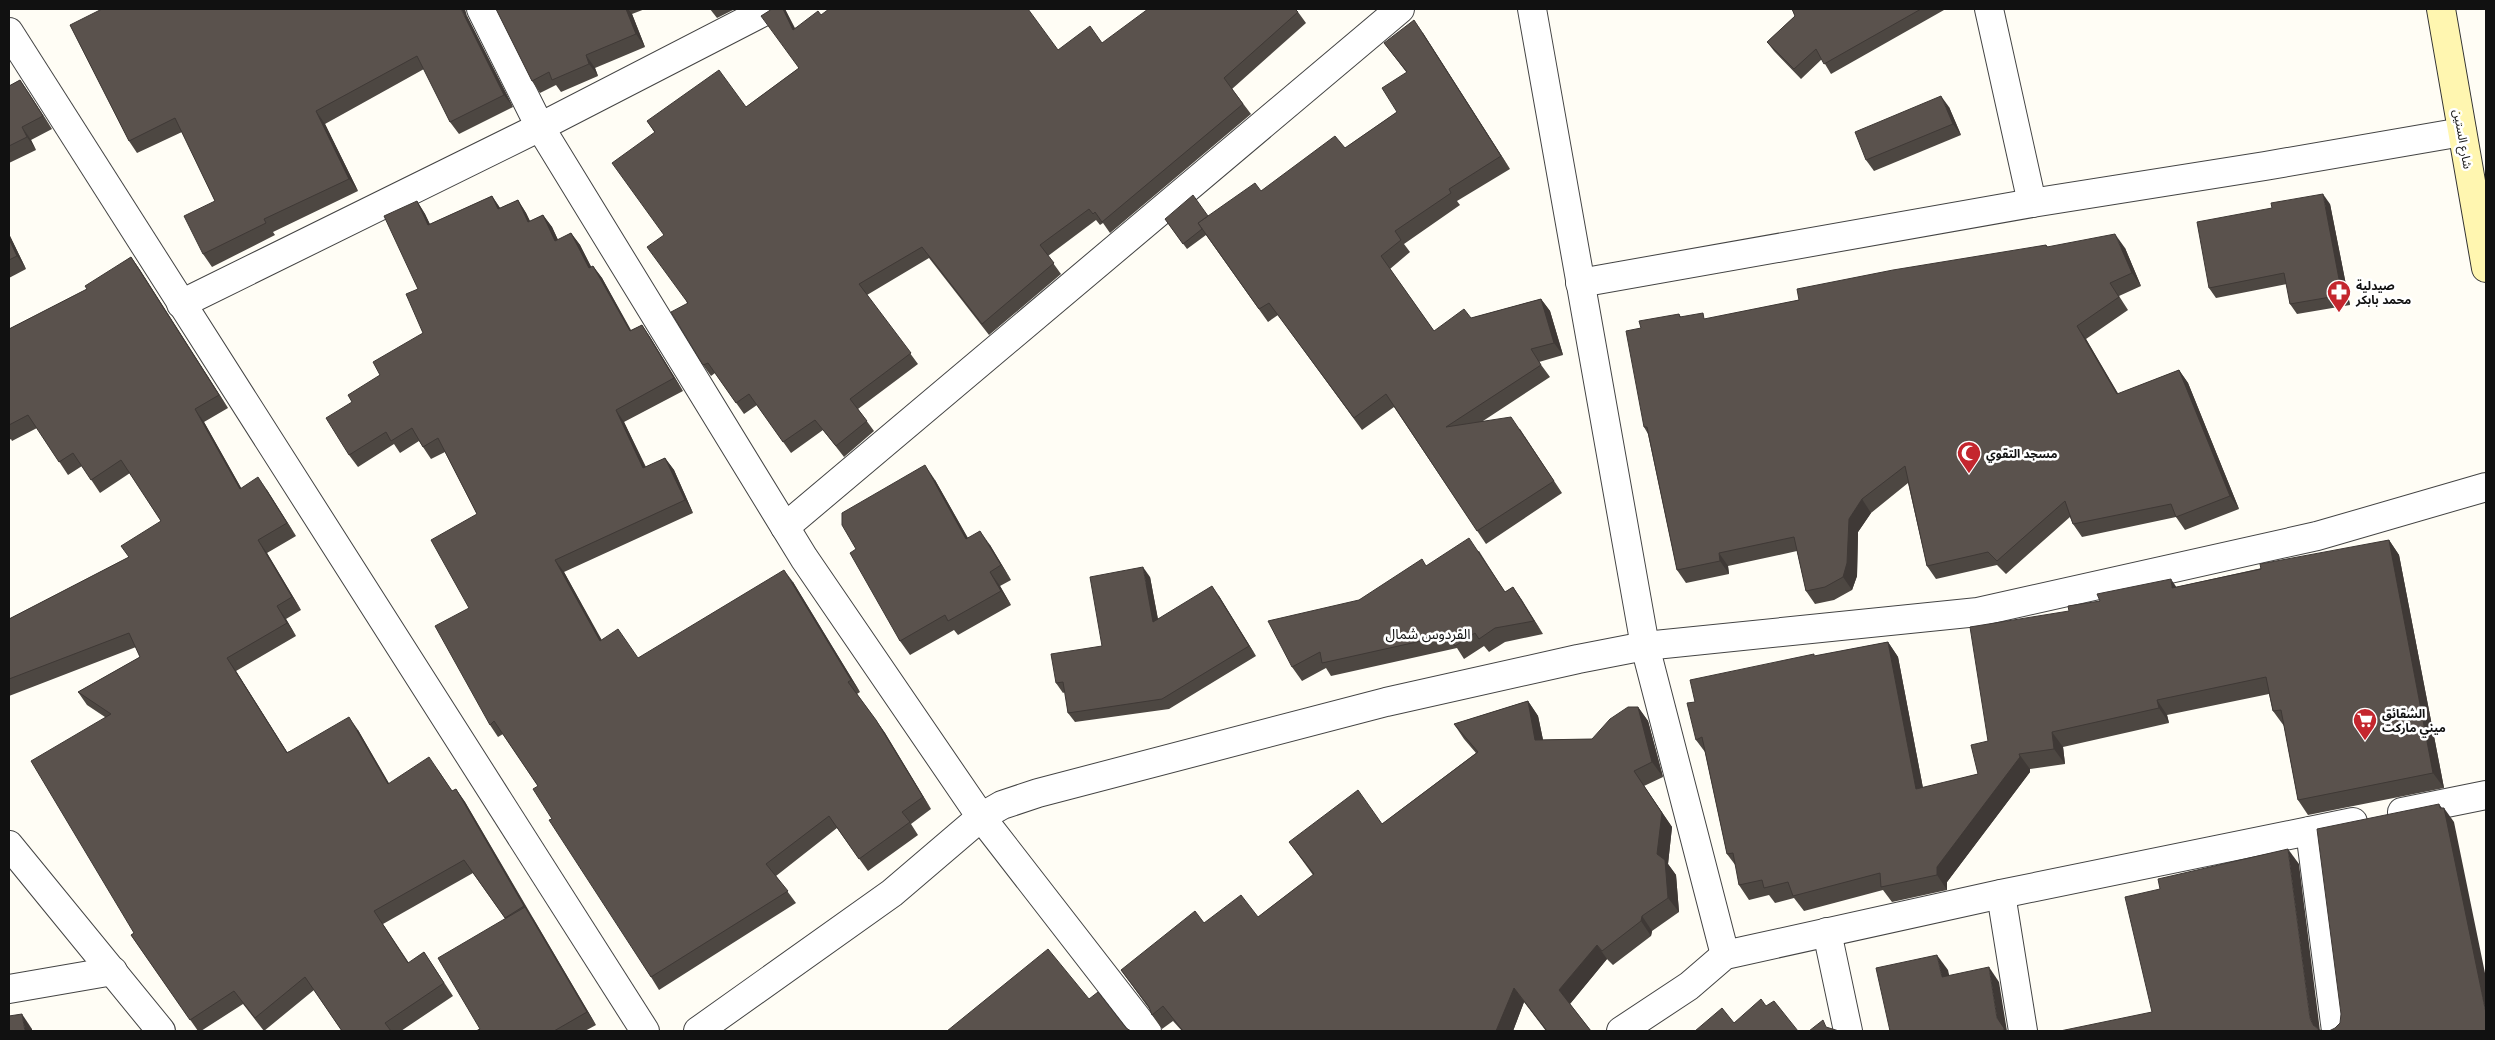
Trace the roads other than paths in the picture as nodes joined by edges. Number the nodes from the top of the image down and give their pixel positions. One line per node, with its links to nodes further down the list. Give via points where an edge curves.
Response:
1 (481, 9): 8 (street)
2 (769, 9): 8 (street)
3 (1532, 9): 12 (street)
4 (1989, 9): 10 (street)
5 (2441, 9): 9 (main road, شارع الستين)
6 (1390, 12): 15 (street)
7 (9, 32): 13 (street)
8 (540, 127): 13 (street); 15 (street)
9 (2462, 132): 10 (street); 11 (main road, شارع الستين)
10 (2032, 203): 12 (street)
11 (2486, 268)
12 (1580, 282): 16 (street)
13 (181, 304): 27 (street)
14 (2486, 487): 16 (street, via 2317,536 1978,612)
15 (785, 527): 18 (street)
16 (1645, 646): 18 (street, via 1376,704 1038,793 1002,805); 23 (street)
17 (2486, 795): 19 (street)
18 (981, 817): 28 (street, via 892,893); 29 (street)
19 (2310, 831): 21 (street); 33 (street)
20 (9, 845): 24 (street)
21 (2001, 894): 22 (street); 32 (street)
22 (1827, 932): 23 (street); 31 (street)
23 (1725, 955): 30 (street, via 1689,986)
24 (112, 971): 25 (street); 26 (street)
25 (9, 989)
26 (161, 1031)
27 (644, 1031)
28 (698, 1031)
29 (1147, 1031)
30 (1621, 1031)
31 (1848, 1031)
32 (2023, 1031)
33 (2336, 1031)

